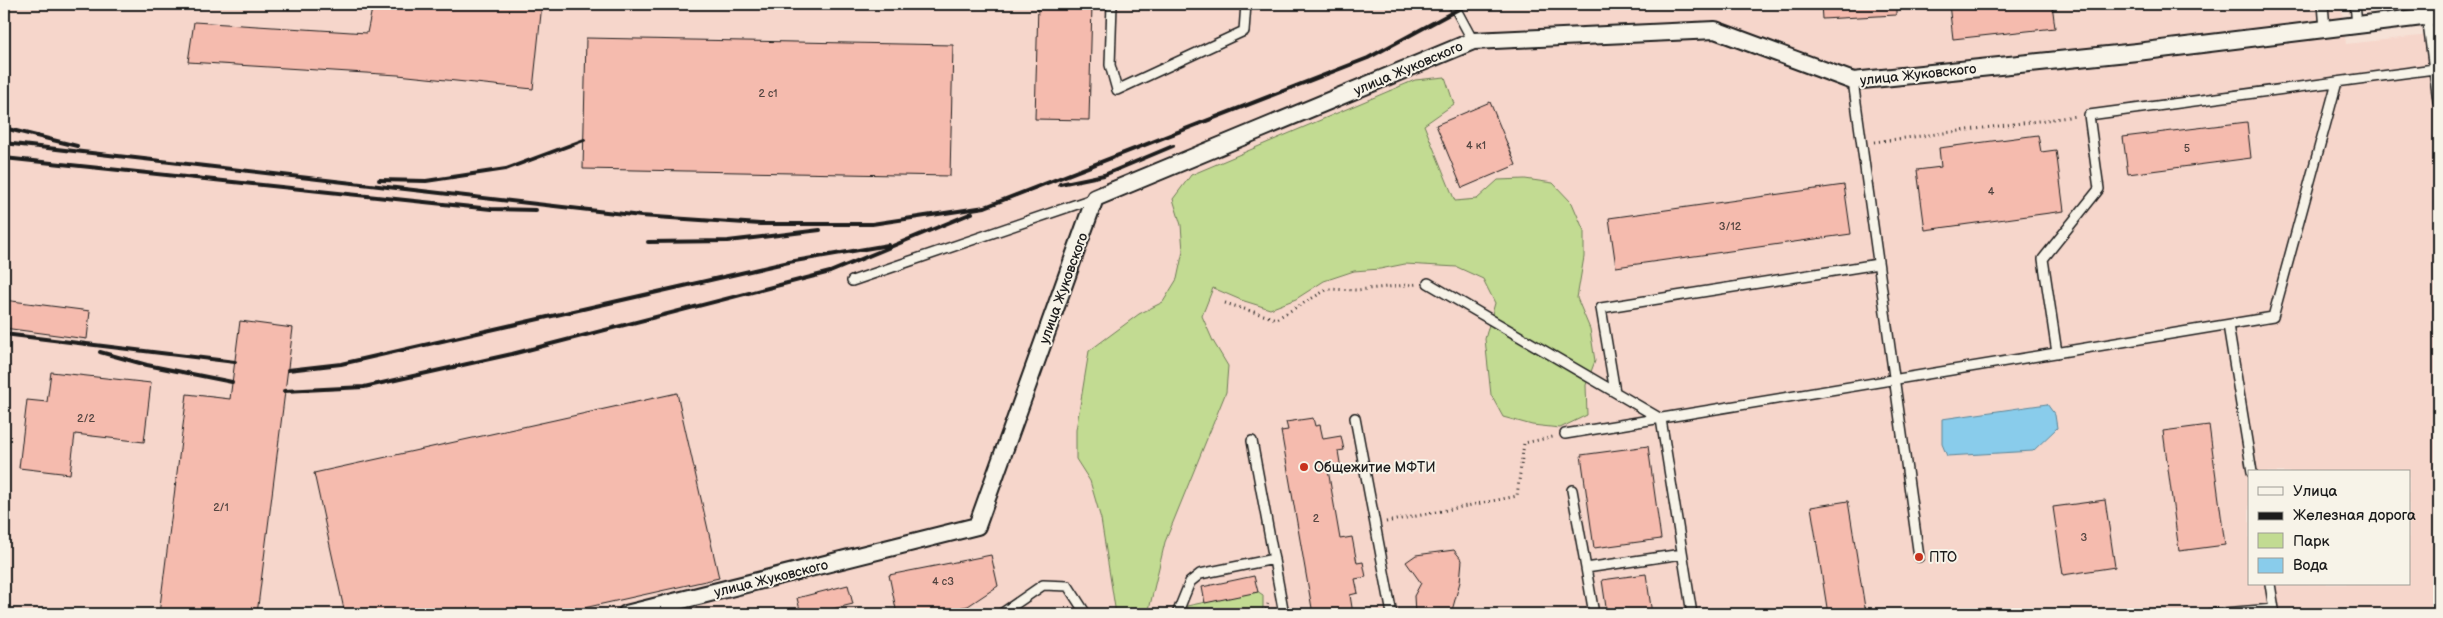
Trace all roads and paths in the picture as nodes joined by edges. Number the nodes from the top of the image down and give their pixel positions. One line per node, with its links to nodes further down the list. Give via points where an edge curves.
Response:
1 (1112, 4): 2 (lane, via 1110,65 1117,90 1244,31)
2 (1246, 4)
3 (1453, 4): 9 (lane)
4 (2323, 4): 8 (lane)
5 (2355, 4): 7 (lane)
6 (2433, 15): 7 (street, улица Жуковского); 10 (lane)
7 (2357, 25): 8 (street, улица Жуковского)
8 (2325, 29): 11 (street, улица Жуковского)
9 (1473, 41): 11 (street, улица Жуковского, via 1715,30); 16 (street, улица Жуковского)
10 (2434, 69): 12 (lane); 13 (lane)
11 (1853, 81): 15 (lane)
12 (2337, 82): 14 (lane); 21 (lane, via 2273,317)
13 (2439, 100)
14 (2089, 115): 15 (path); 22 (lane, via 2099,189 2043,259)
15 (1861, 143): 17 (lane)
16 (1095, 198): 18 (lane); 39 (street, улица Жуковского, via 977,526)
17 (1878, 264): 23 (lane); 24 (lane, via 1601,308)
18 (852, 281)
19 (1428, 282): 20 (path, via 1357,290 1328,289 1276,318); 24 (lane)
20 (1225, 303)
21 (2228, 325): 22 (lane); 29 (lane)
22 (2058, 353): 23 (lane)
23 (1894, 380): 26 (lane); 33 (lane)
24 (1615, 392): 26 (lane)
25 (1355, 418): 31 (lane)
26 (1661, 418): 27 (lane); 32 (lane)
27 (1565, 434): 31 (path, via 1524,443 1517,496)
28 (1252, 441): 34 (lane)
29 (2252, 470)
30 (1572, 490): 35 (lane)
31 (1376, 524): 45 (lane)
32 (1682, 554): 35 (lane); 47 (lane)
33 (1919, 557)
34 (1274, 559): 42 (lane, via 1200,574 1190,582); 44 (lane)
35 (1586, 568): 46 (lane)
36 (2270, 586): 38 (lane)
37 (1267, 598): 43 (path)
38 (2274, 612): 48 (lane)
39 (626, 614)
40 (1001, 614): 41 (lane, via 1043,585 1068,586)
41 (1086, 614)
42 (1177, 614)
43 (1264, 614)
44 (1284, 614)
45 (1392, 614)
46 (1594, 614)
47 (1692, 614)
48 (2210, 614)

